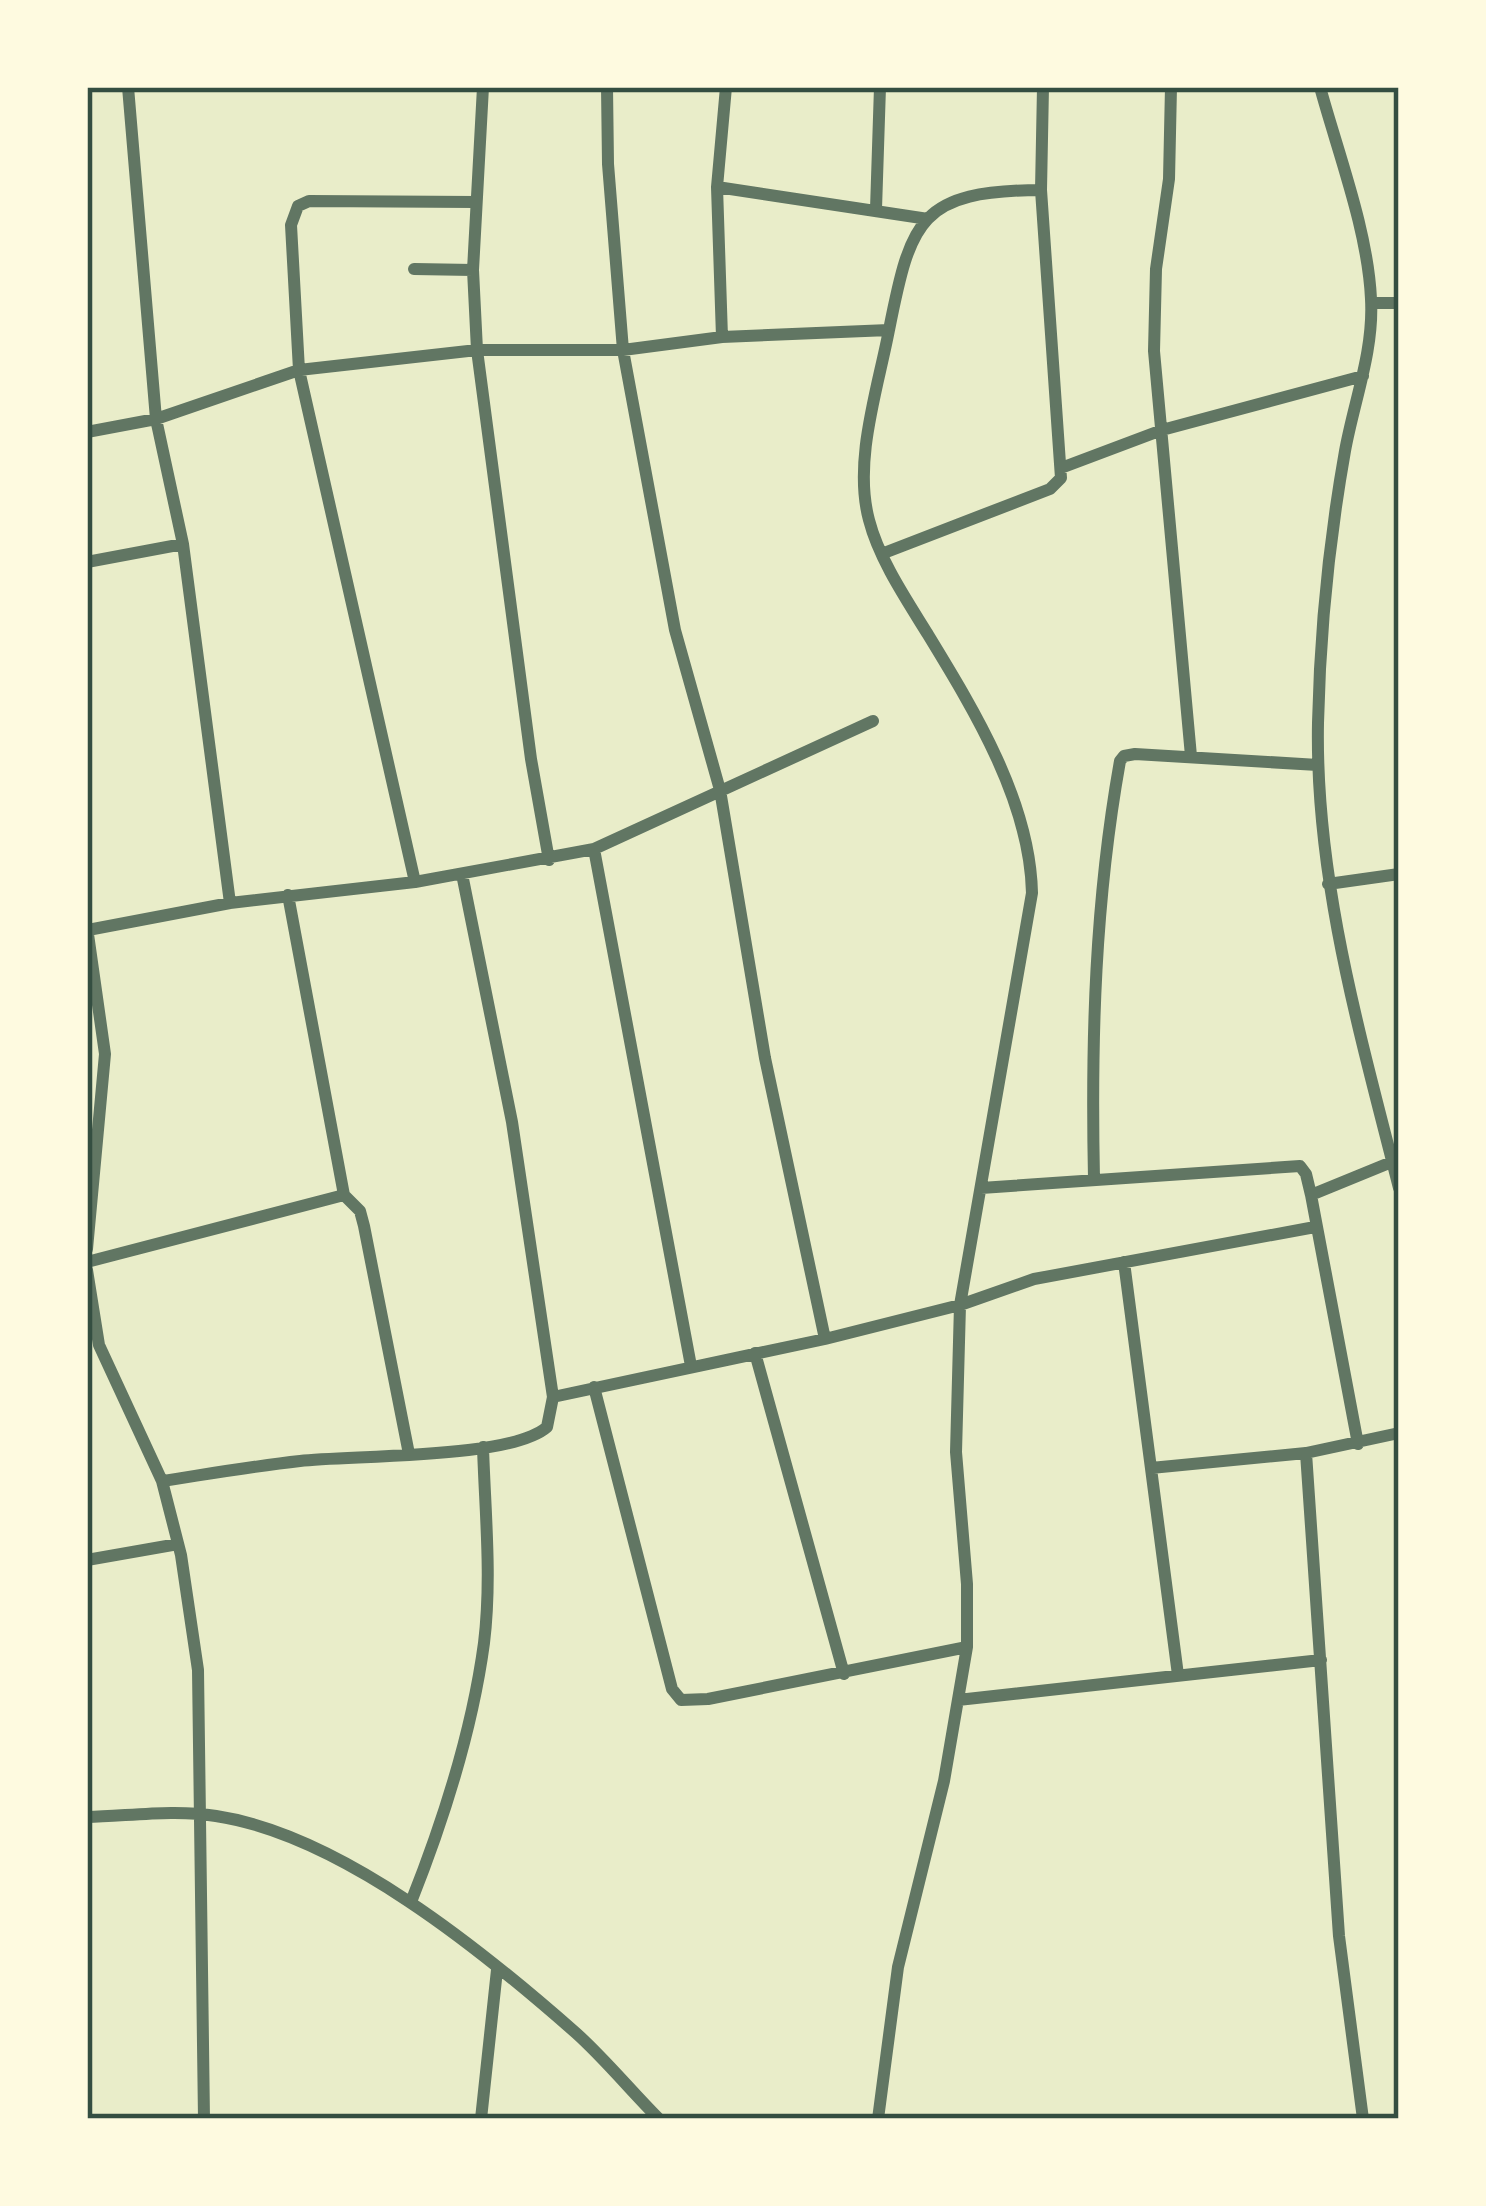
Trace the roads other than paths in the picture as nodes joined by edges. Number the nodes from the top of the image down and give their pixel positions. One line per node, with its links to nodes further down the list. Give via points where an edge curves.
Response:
1 (128, 87): 25 (street)
2 (483, 87): 12 (street)
3 (608, 87): 22 (street)
4 (726, 87): 10 (street)
5 (880, 87): 13 (street)
6 (1055, 87): 9 (street)
7 (1171, 87): 27 (street, via 1156,269)
8 (1320, 87): 17 (street)
9 (1043, 88): 11 (street)
10 (717, 187): 13 (street); 20 (street)
11 (1041, 190): 14 (street, via 954,198); 28 (street)
12 (475, 202): 16 (street); 23 (street, via 298,206 291,225)
13 (876, 209): 14 (street)
14 (928, 219): 19 (street, via 907,249)
15 (414, 269): 16 (street)
16 (473, 270): 21 (street)
17 (1372, 303): 18 (street); 24 (street)
18 (1399, 303)
19 (889, 330): 20 (street); 30 (street, via 865,493)
20 (722, 337): 22 (street)
21 (477, 350): 22 (street); 23 (street); 37 (street)
22 (623, 350): 35 (street, via 675,630)
23 (299, 370): 25 (street); 40 (street)
24 (1363, 376): 27 (street); 34 (street, via 1325,584)
25 (156, 419): 26 (street); 29 (street)
26 (89, 428)
27 (1162, 430): 28 (street); 33 (street)
28 (1061, 468): 30 (street, via 1050,490)
29 (183, 544): 31 (street); 43 (street)
30 (884, 553): 47 (street, via 997,765 1031,855 1032,893)
31 (87, 562)
32 (873, 721): 35 (street)
33 (1191, 756): 34 (street); 46 (street, via 1120,761 1096,927)
34 (1318, 765): 41 (street)
35 (720, 790): 36 (street); 56 (street, via 765,1058)
36 (594, 849): 37 (street); 58 (street)
37 (549, 860): 38 (street)
38 (462, 874): 40 (street); 60 (street, via 512,1122)
39 (1399, 874): 41 (street)
40 (415, 882): 42 (street)
41 (1328, 884): 45 (street)
42 (288, 895): 43 (street); 49 (street)
43 (230, 903): 44 (street)
44 (88, 934): 52 (street, via 104,1054)
45 (1395, 1160): 48 (street); 50 (street)
46 (1094, 1179): 47 (street); 50 (street, via 1291,1165 1306,1174)
47 (981, 1188): 55 (street)
48 (1399, 1188)
49 (344, 1195): 54 (street); 64 (street, via 364,1226)
50 (1311, 1195): 51 (street)
51 (1315, 1227): 53 (street); 62 (street)
52 (87, 1249)
53 (1124, 1262): 55 (street, via 1034,1279); 66 (street)
54 (87, 1266): 67 (street, via 100,1345)
55 (960, 1305): 56 (street); 70 (street, via 956,1452)
56 (825, 1340): 57 (street)
57 (755, 1353): 58 (street); 72 (street)
58 (691, 1366): 59 (street)
59 (595, 1388): 60 (street); 72 (street, via 672,1690 693,1702)
60 (554, 1396): 63 (street, via 541,1433)
61 (1399, 1433): 62 (street)
62 (1358, 1444): 65 (street)
63 (483, 1447): 64 (street); 77 (street, via 484,1643 448,1799)
64 (409, 1454): 67 (street)
65 (1306, 1454): 66 (street); 71 (street)
66 (1151, 1468): 73 (street)
67 (162, 1481): 68 (street)
68 (178, 1544): 69 (street); 75 (street, via 198,1670)
69 (87, 1560)
70 (967, 1647): 72 (street); 74 (street)
71 (1321, 1660): 73 (street); 83 (street, via 1339,1936)
72 (844, 1674)
73 (1178, 1676): 74 (street)
74 (958, 1700): 82 (street, via 898,1967)
75 (199, 1814): 76 (street); 77 (street, via 279,1833); 79 (street)
76 (87, 1817)
77 (411, 1902): 78 (street)
78 (497, 1970): 80 (street); 81 (street, via 579,2036)
79 (204, 2119)
80 (481, 2119)
81 (659, 2119)
82 (878, 2119)
83 (1363, 2119)

